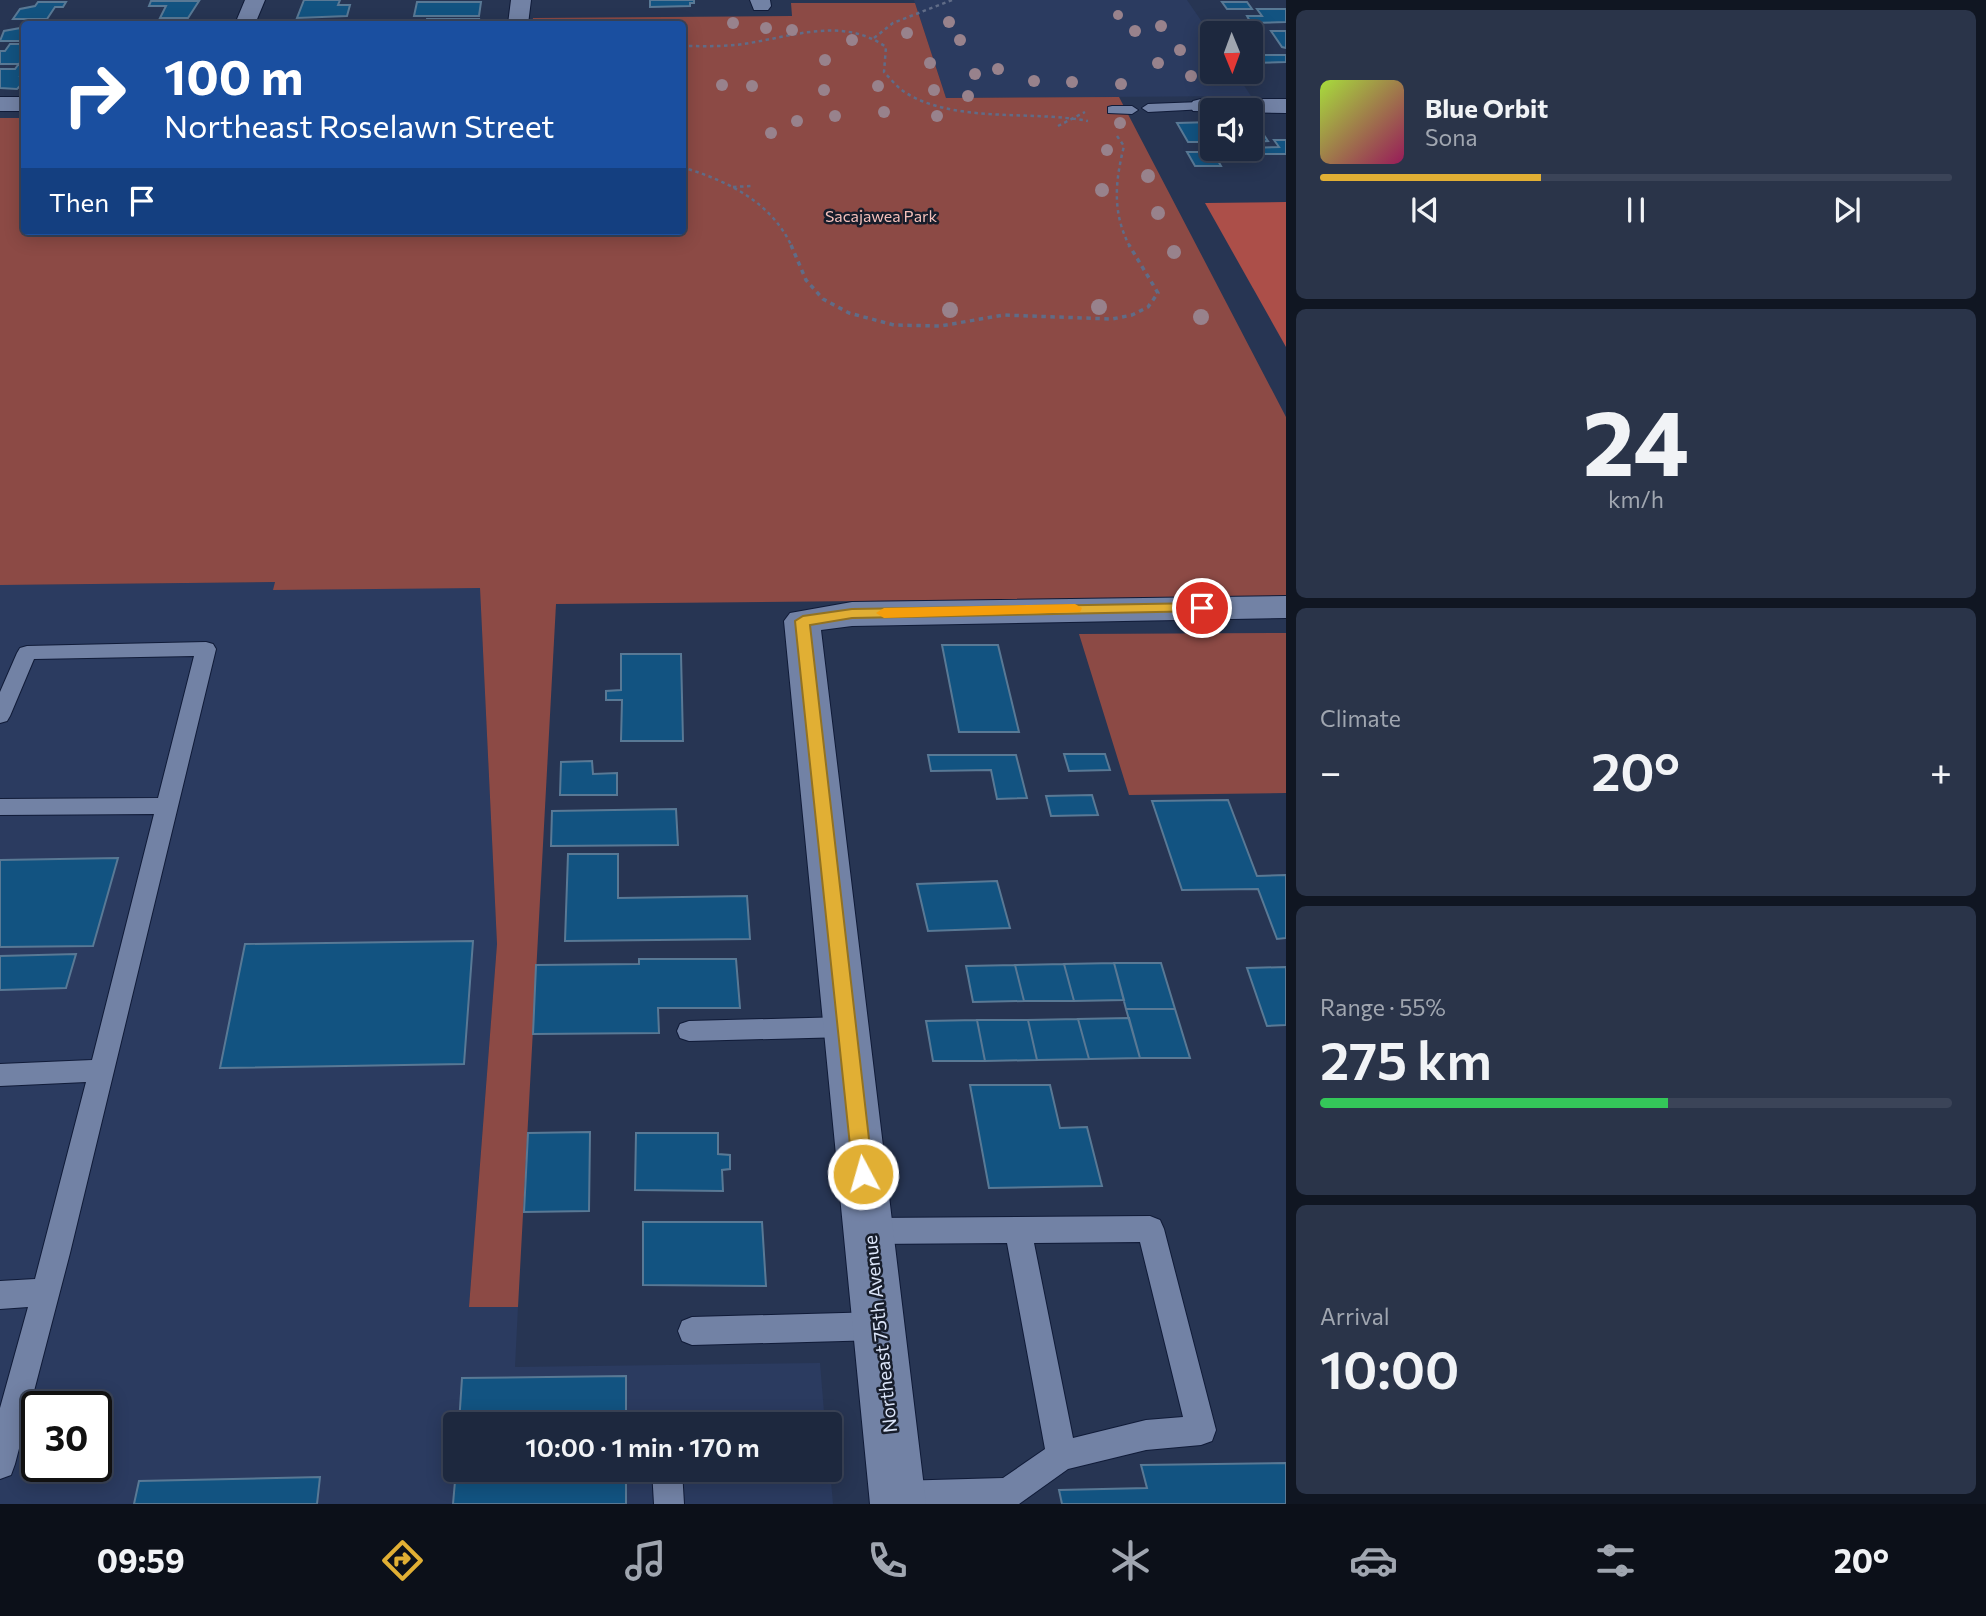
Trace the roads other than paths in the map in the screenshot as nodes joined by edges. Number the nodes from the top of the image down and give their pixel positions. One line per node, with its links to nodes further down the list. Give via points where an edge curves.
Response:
1 (256, 0): 3 (street)
2 (521, 0): 4 (street)
3 (246, 21)
4 (518, 21)
5 (0, 104): 6 (street)
6 (21, 104)
7 (1200, 106): 10 (lane)
8 (1263, 106): 9 (street)
9 (1286, 106)
10 (1148, 108)
11 (1112, 110): 12 (lane)
12 (1132, 110)
13 (1286, 607): 17 (street, Northeast 75th Avenue, via 852,614 803,621)
14 (0, 716): 15 (lane, via 27,653 206,649)
15 (167, 806): 16 (lane); 19 (lane)
16 (0, 807)
17 (846, 1027): 18 (lane); 22 (street, Northeast 75th Avenue)
18 (689, 1031)
19 (101, 1070): 20 (lane); 23 (lane)
20 (0, 1075)
21 (1018, 1230): 22 (lane); 27 (lane); 27 (lane, via 1150,1229 1201,1430 1146,1435)
22 (869, 1231): 25 (street, Northeast 75th Avenue)
23 (46, 1292): 24 (lane); 28 (lane)
24 (0, 1295)
25 (879, 1326): 26 (lane); 30 (street, Northeast 75th Avenue)
26 (692, 1331)
27 (1061, 1456): 30 (lane, via 1008,1493)
28 (0, 1464)
29 (668, 1482): 31 (lane)
30 (898, 1500)
31 (669, 1504)

